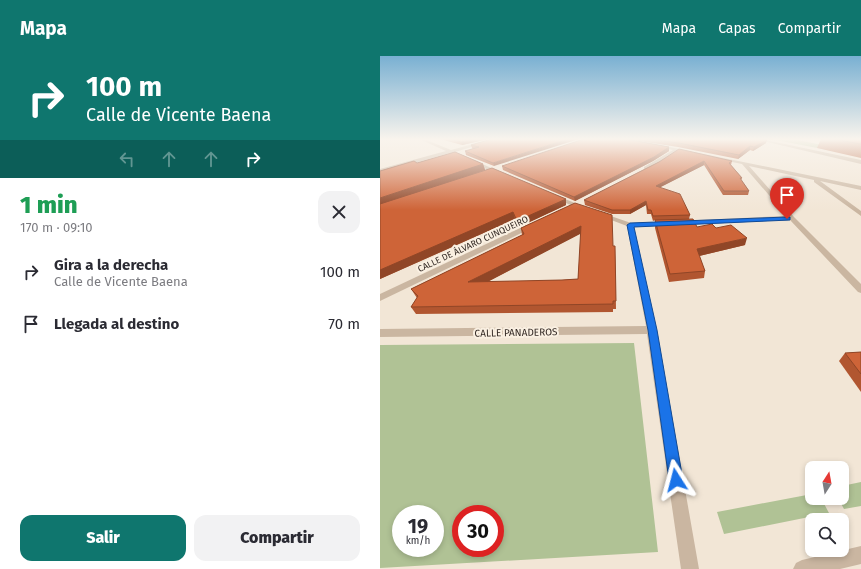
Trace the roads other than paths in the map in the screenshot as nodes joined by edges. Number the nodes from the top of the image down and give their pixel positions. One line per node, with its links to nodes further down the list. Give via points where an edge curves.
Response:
1 (406, 163): 7 (street)
2 (476, 163): 8 (street)
3 (656, 163): 10 (street)
4 (739, 163): 5 (street)
5 (744, 164): 12 (street); 16 (street)
6 (500, 168): 8 (street)
7 (380, 170)
8 (492, 170): 9 (street); 11 (street)
9 (485, 173)
10 (636, 174)
11 (510, 178)
12 (813, 179): 13 (street); 15 (street)
13 (861, 188)
14 (547, 193): 18 (street)
15 (861, 214)
16 (792, 218): 18 (street); 19 (street)
17 (541, 222): 20 (street, CALLE DE ÁLVARO CUNQUEIRO)
18 (630, 225): 21 (street)
19 (861, 290)
20 (380, 298)
21 (652, 330): 22 (street, CALLE PANADEROS); 24 (street)
22 (380, 334)
23 (861, 555): 25 (street)
24 (690, 569)
25 (802, 569)

